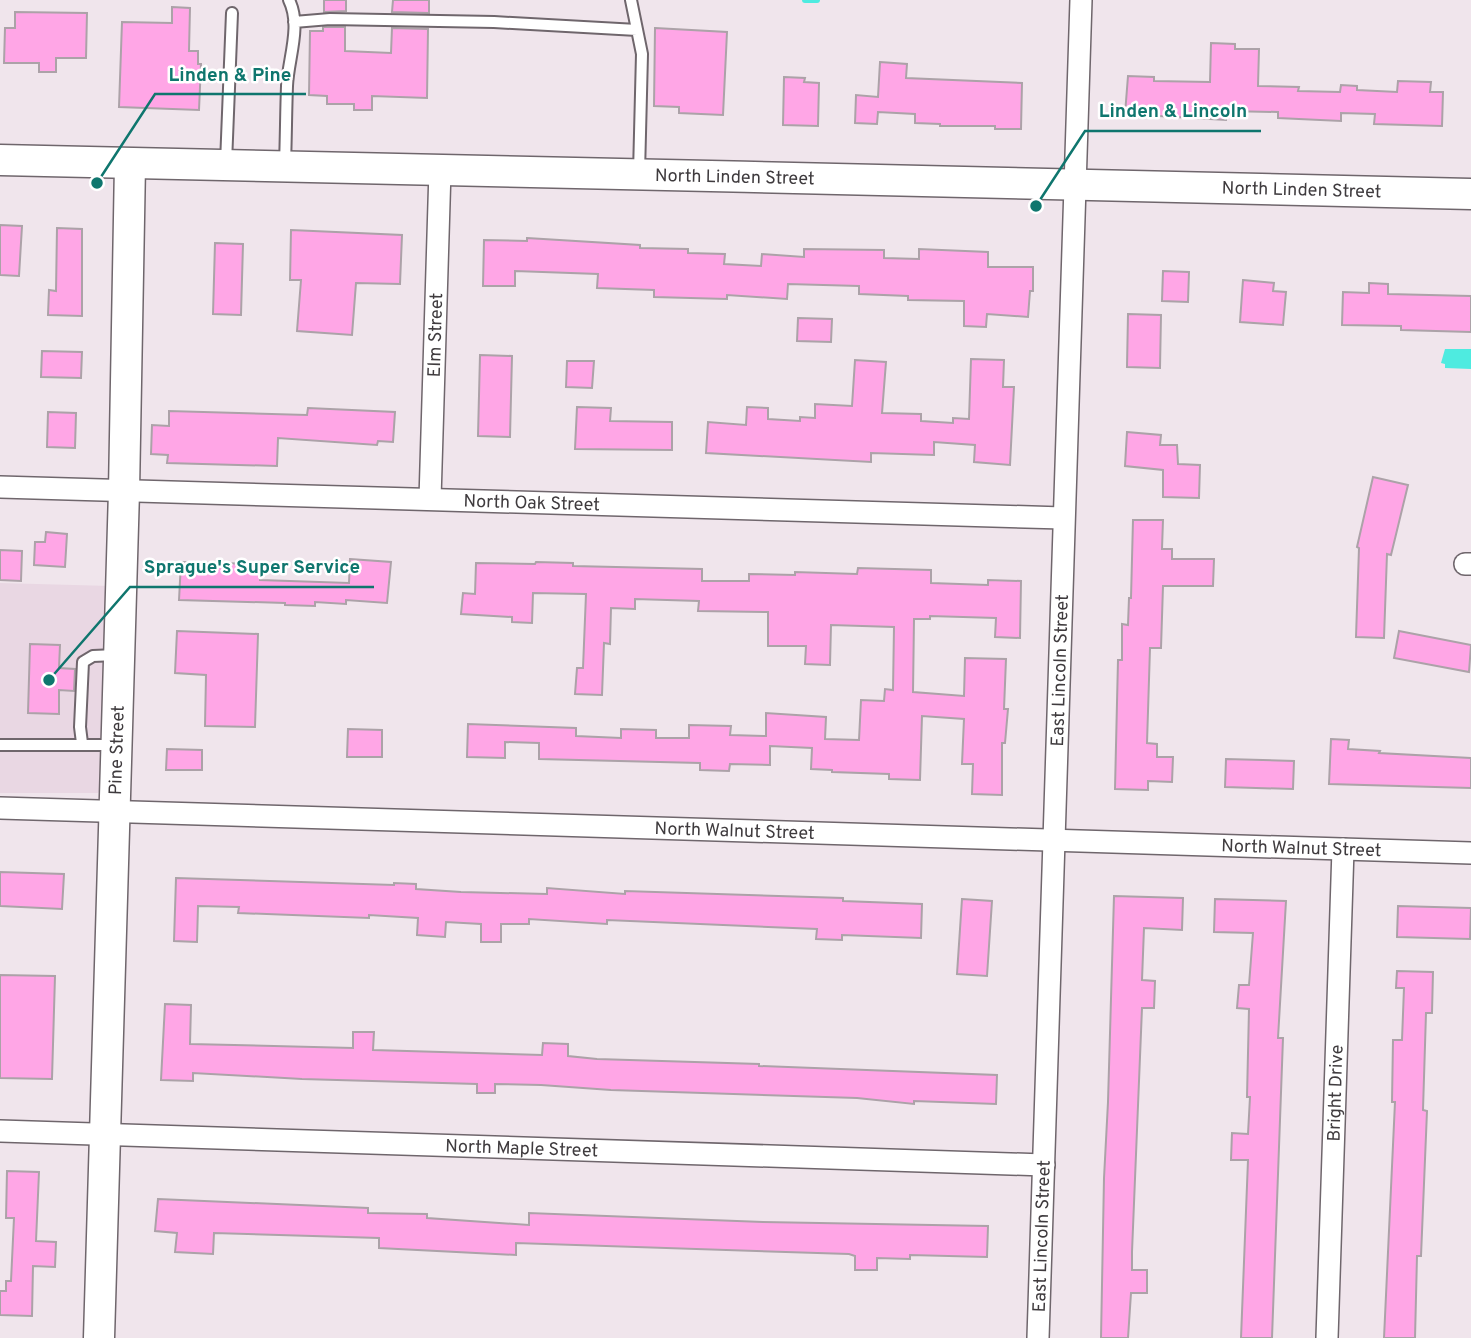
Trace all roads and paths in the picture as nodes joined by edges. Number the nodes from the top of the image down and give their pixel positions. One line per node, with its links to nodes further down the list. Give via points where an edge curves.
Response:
1 (289, 0): 5 (lane)
2 (631, 0): 6 (lane)
3 (1081, 0): 13 (street, East Lincoln Street)
4 (232, 13): 9 (lane)
5 (294, 22): 6 (lane, via 494,22); 10 (lane)
6 (637, 30): 12 (lane, via 642,54)
7 (0, 160): 8 (main road, North Linden Street)
8 (130, 164): 9 (main road, North Linden Street); 16 (main road, Pine Street)
9 (226, 166): 10 (main road, North Linden Street)
10 (285, 167): 11 (main road, North Linden Street)
11 (440, 170): 12 (main road, North Linden Street); 17 (street, Elm Street)
12 (639, 176): 13 (main road, North Linden Street)
13 (1074, 183): 14 (main road, North Linden Street); 18 (street, East Lincoln Street)
14 (1471, 194)
15 (0, 487): 16 (street, North Oak Street)
16 (124, 491): 17 (street, North Oak Street); 19 (main road, Pine Street)
17 (430, 499): 18 (street, North Oak Street)
18 (1063, 518): 25 (street, East Lincoln Street)
19 (120, 655): 20 (lane, via 93,656 83,662); 22 (main road, Pine Street)
20 (82, 743): 21 (lane); 22 (lane)
21 (0, 745)
22 (117, 745): 24 (main road, Pine Street)
23 (0, 808): 24 (street, North Walnut Street)
24 (115, 811): 25 (street, North Walnut Street); 29 (main road, Pine Street)
25 (1053, 840): 26 (street, North Walnut Street); 30 (street, East Lincoln Street)
26 (1343, 849): 27 (street, North Walnut Street); 33 (street, Bright Drive)
27 (1471, 853)
28 (0, 1131): 29 (street, North Maple Street)
29 (105, 1134): 30 (street, North Maple Street); 31 (main road, Pine Street)
30 (1044, 1165): 32 (street, East Lincoln Street)
31 (99, 1338)
32 (1038, 1338)
33 (1327, 1338)

